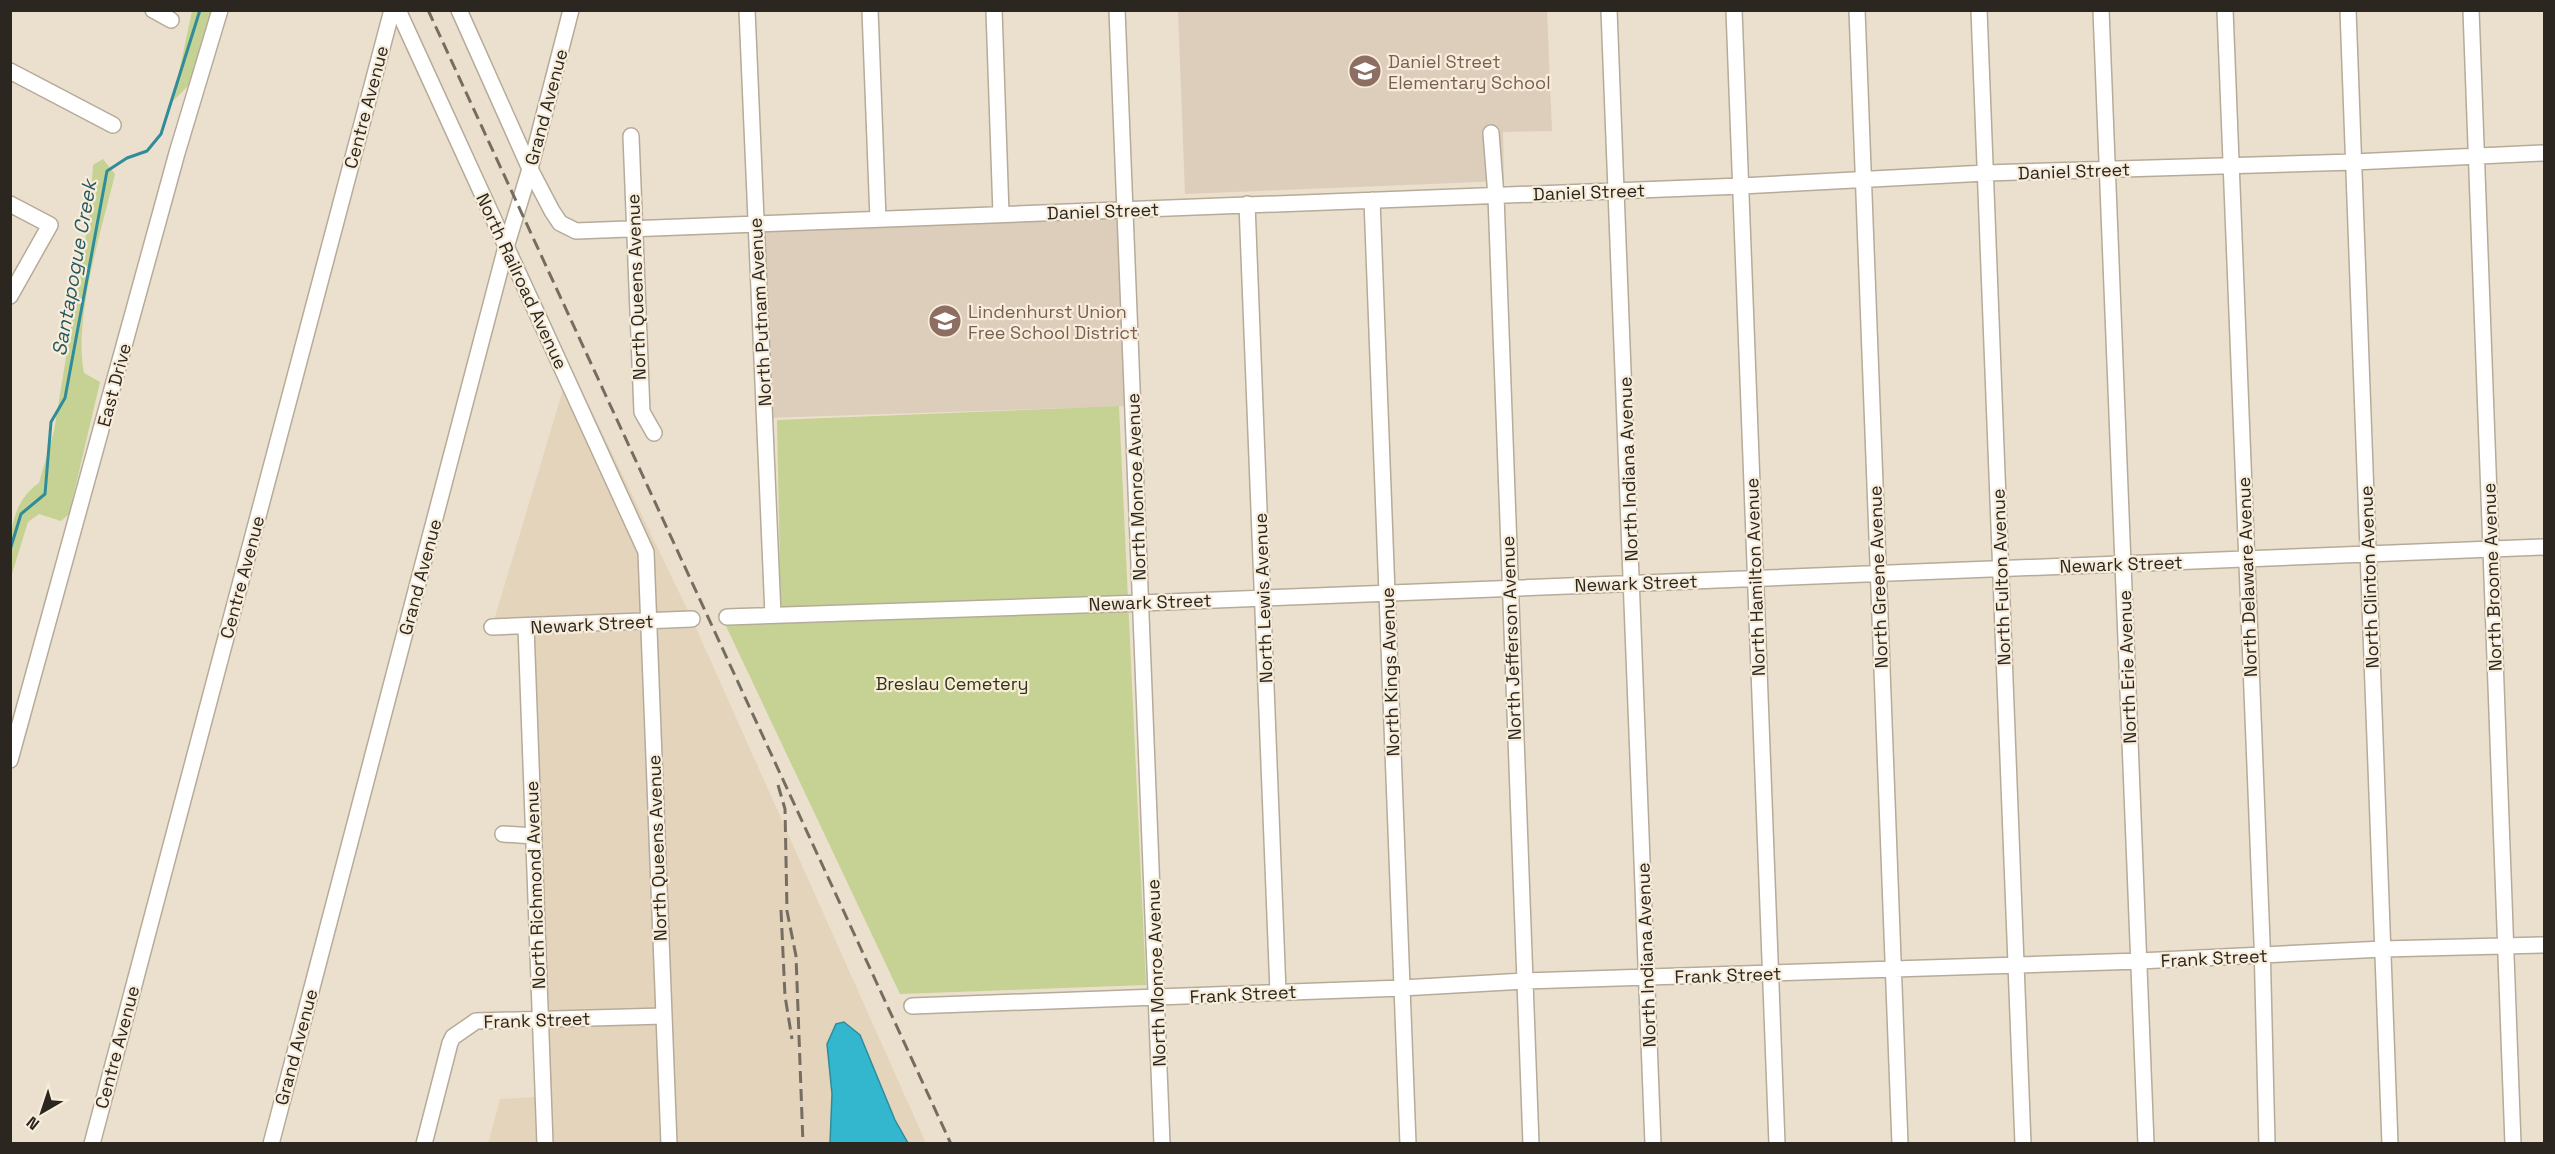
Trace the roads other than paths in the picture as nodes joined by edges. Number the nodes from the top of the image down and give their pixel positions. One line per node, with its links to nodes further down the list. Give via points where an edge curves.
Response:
1 (153, 10): 19 (street)
2 (220, 10): 66 (street, East Drive)
3 (392, 10): 85 (street, Centre Avenue)
4 (398, 10): 43 (street, North Railroad Avenue)
5 (459, 10): 28 (street)
6 (571, 10): 28 (street, Grand Avenue)
7 (747, 10): 41 (street, North Putnam Avenue)
8 (870, 10): 40 (street)
9 (994, 10): 39 (street)
10 (1118, 10): 38 (street, North Monroe Avenue)
11 (1609, 10): 33 (street, North Indiana Avenue)
12 (1734, 10): 32 (street, North Hamilton Avenue)
13 (1857, 10): 31 (street, North Greene Avenue)
14 (1979, 10): 30 (street, North Fulton Avenue)
15 (2101, 10): 29 (street, North Erie Avenue)
16 (2225, 10): 27 (street, North Delaware Avenue)
17 (2348, 10): 26 (street, North Clinton Avenue)
18 (2471, 10): 25 (street, North Broome Avenue)
19 (171, 20)
20 (10, 71): 21 (street)
21 (113, 125)
22 (1491, 133): 34 (street, North Jefferson Avenue)
23 (631, 136): 42 (street, North Queens Avenue)
24 (2544, 153): 25 (street, Daniel Street)
25 (2476, 155): 26 (street, Daniel Street); 47 (street, North Broome Avenue)
26 (2354, 162): 27 (street, Daniel Street); 49 (street, North Clinton Avenue)
27 (2230, 166): 29 (street, Daniel Street); 50 (street, North Delaware Avenue)
28 (530, 169): 42 (street, Daniel Street, via 564,227 576,231); 43 (street, Grand Avenue)
29 (2107, 170): 30 (street, Daniel Street); 51 (street, North Erie Avenue)
30 (1986, 173): 31 (street, Daniel Street); 52 (street, North Fulton Avenue)
31 (1864, 179): 32 (street, Daniel Street); 53 (street, North Greene Avenue)
32 (1741, 186): 33 (street, Daniel Street); 54 (street, North Hamilton Avenue)
33 (1616, 190): 34 (street, Daniel Street); 55 (street, North Indiana Avenue)
34 (1496, 196): 35 (street, Daniel Street); 56 (street, North Jefferson Avenue)
35 (1372, 200): 37 (street, Daniel Street); 57 (street, North Kings Avenue)
36 (10, 204): 44 (street, via 50,225)
37 (1247, 204): 38 (street, Daniel Street); 58 (street, North Lewis Avenue)
38 (1125, 210): 39 (street, Daniel Street); 59 (street, North Monroe Avenue)
39 (1001, 214): 40 (street, Daniel Street)
40 (878, 219): 41 (street, Daniel Street)
41 (756, 225): 42 (street, Daniel Street); 60 (street, North Putnam Avenue)
42 (633, 229): 45 (street, North Queens Avenue, via 642,412)
43 (506, 247): 48 (street, North Railroad Avenue); 86 (street, Grand Avenue)
44 (10, 296)
45 (654, 433)
46 (2544, 547): 47 (street, Newark Street)
47 (2491, 550): 49 (street, Newark Street); 70 (street, North Broome Avenue)
48 (646, 552): 63 (street, North Queens Avenue)
49 (2368, 555): 50 (street, Newark Street); 71 (street, North Clinton Avenue)
50 (2246, 559): 51 (street, Newark Street); 72 (street, North Delaware Avenue)
51 (2122, 566): 52 (street, Newark Street); 73 (street, North Erie Avenue)
52 (2000, 567): 53 (street, Newark Street); 74 (street, North Fulton Avenue)
53 (1878, 573): 54 (street, Newark Street); 75 (street, North Greene Avenue)
54 (1755, 578): 55 (street, Newark Street); 76 (street, North Hamilton Avenue)
55 (1633, 583): 56 (street, Newark Street); 77 (street, North Indiana Avenue)
56 (1509, 588): 57 (street, Newark Street); 78 (street, North Jefferson Avenue)
57 (1387, 592): 58 (street, Newark Street); 79 (street, North Kings Avenue)
58 (1263, 597): 59 (street, Newark Street); 80 (street, North Lewis Avenue)
59 (1141, 603): 60 (street, Newark Street); 81 (street, North Monroe Avenue)
60 (773, 615): 61 (street, Newark Street)
61 (727, 617)
62 (692, 619): 63 (street, Newark Street)
63 (648, 622): 65 (street, Newark Street); 83 (street, North Queens Avenue)
64 (492, 627): 65 (street, Newark Street)
65 (526, 627): 68 (street, North Richmond Avenue)
66 (10, 760)
67 (503, 834): 68 (street)
68 (534, 836): 84 (street, North Richmond Avenue)
69 (2544, 945): 70 (street, Frank Street)
70 (2506, 946): 71 (street, Frank Street); 100 (street, North Broome Avenue)
71 (2383, 949): 72 (street, Frank Street); 99 (street, North Clinton Avenue)
72 (2262, 955): 73 (street, Frank Street); 98 (street, North Delaware Avenue)
73 (2139, 961): 74 (street, Frank Street); 97 (street, North Erie Avenue)
74 (2017, 965): 75 (street, Frank Street); 96 (street, North Fulton Avenue)
75 (1894, 968): 76 (street, Frank Street); 95 (street, North Greene Avenue)
76 (1771, 974): 77 (street, Frank Street); 94 (street, North Hamilton Avenue)
77 (1647, 977): 78 (street, Frank Street); 93 (street, North Indiana Avenue)
78 (1525, 981): 79 (street, Frank Street); 92 (street, North Jefferson Avenue)
79 (1402, 988): 80 (street, Frank Street); 91 (street, North Kings Avenue)
80 (1278, 992): 81 (street, Frank Street)
81 (1157, 998): 82 (street, Frank Street); 90 (street, North Monroe Avenue)
82 (912, 1006)
83 (664, 1016): 84 (street, Frank Street); 89 (street, North Queens Avenue)
84 (540, 1019): 87 (street, Frank Street, via 476,1021 453,1037); 88 (street, North Richmond Avenue)
85 (92, 1143)
86 (271, 1143)
87 (424, 1143)
88 (545, 1143)
89 (669, 1143)
90 (1162, 1143)
91 (1408, 1143)
92 (1531, 1143)
93 (1653, 1143)
94 (1777, 1143)
95 (1900, 1143)
96 (2023, 1143)
97 (2146, 1143)
98 (2267, 1143)
99 (2390, 1143)
100 (2513, 1143)

